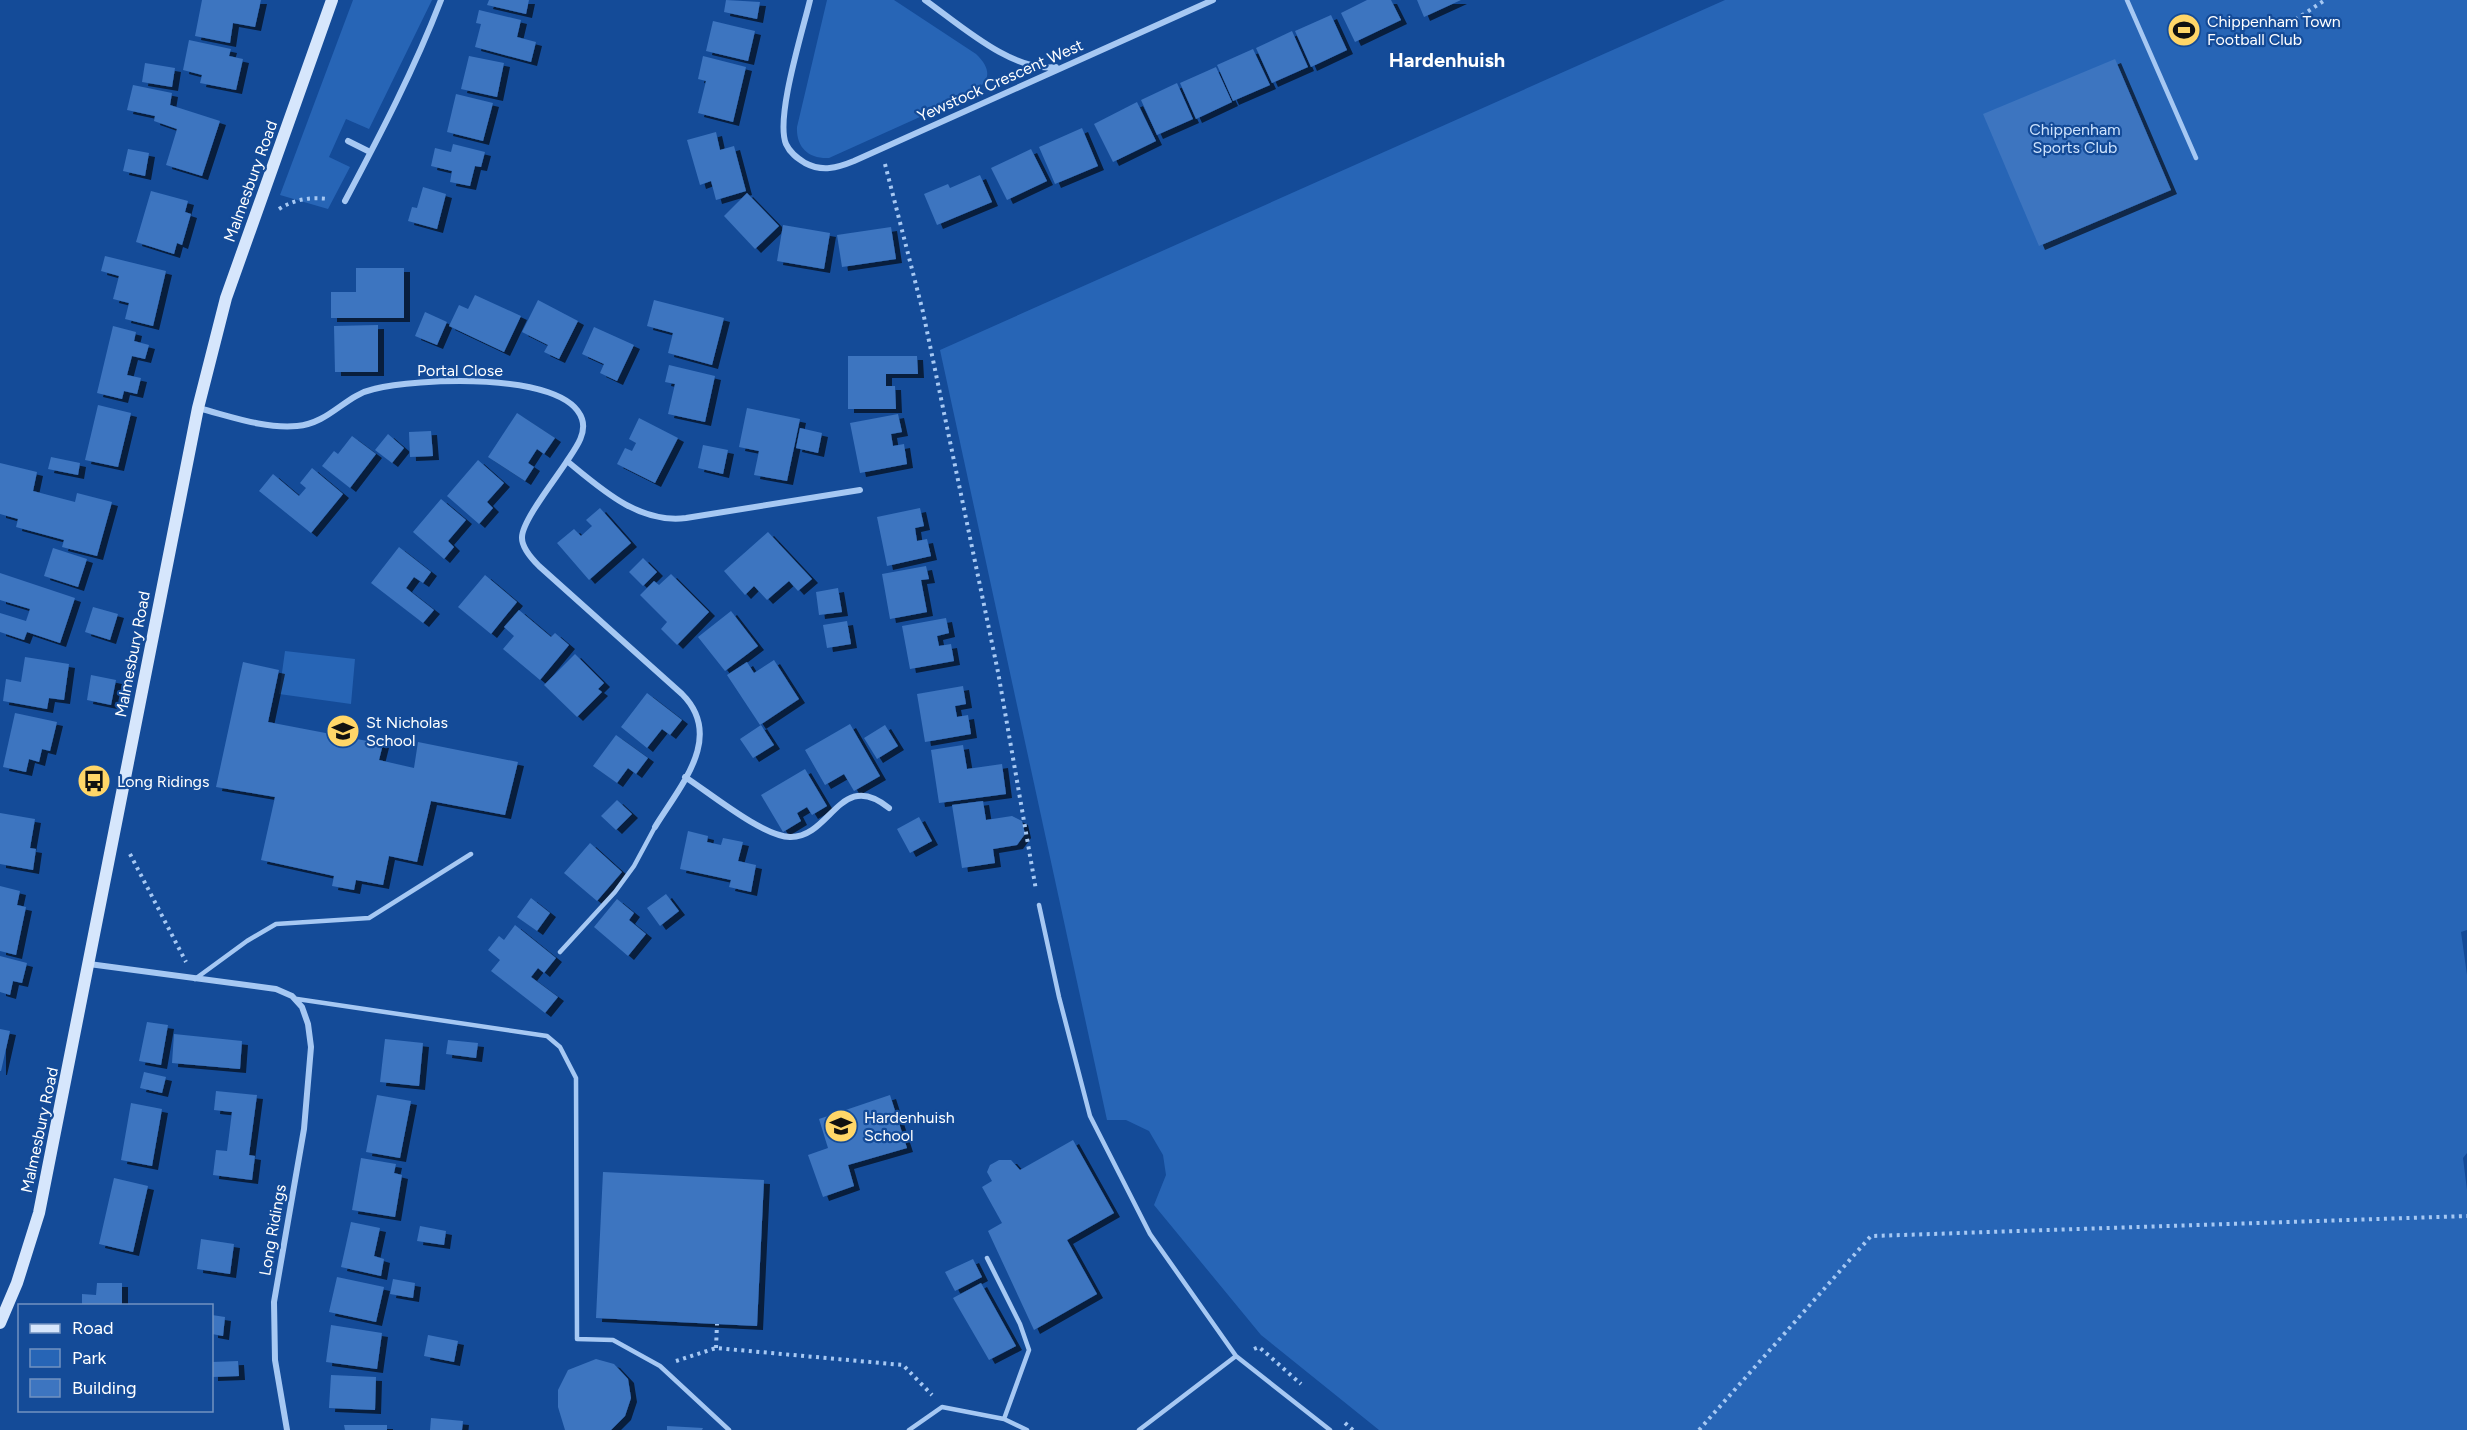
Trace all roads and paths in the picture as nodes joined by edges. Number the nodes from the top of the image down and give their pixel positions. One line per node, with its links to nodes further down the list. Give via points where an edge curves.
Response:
1 (332, 0): 15 (main road, Malmesbury Road)
2 (441, 0): 12 (street, via 423,49)
3 (810, 0): 11 (street, Yewstock Crescent West, via 783,120 785,143 797,159 829,169)
4 (925, 0): 9 (street, via 1012,59 1041,67)
5 (1213, 0): 9 (street, Yewstock Crescent West)
6 (2127, 0): 13 (lane)
7 (2325, 0): 8 (path)
8 (2283, 28)
9 (1066, 65): 11 (street, Yewstock Crescent West)
10 (348, 141): 12 (street)
11 (881, 149): 24 (path, via 923,312 984,603)
12 (370, 152): 14 (street)
13 (2196, 158)
14 (345, 201): 15 (path, via 311,197 288,203)
15 (252, 226): 16 (main road, Malmesbury Road, via 226,298)
16 (198, 408): 17 (street, Portal Close, via 266,424 297,426 333,414 372,389 453,381 507,382 566,401 578,411 582,433); 21 (main road, Malmesbury Road)
17 (567, 461): 18 (street, via 625,504 663,519); 19 (street, Portal Close, via 526,521 522,543 539,566 689,701 701,731 697,752)
18 (860, 490)
19 (685, 777): 20 (street, via 754,823 783,836 809,833 836,808 860,796 873,797); 22 (street, Portal Close)
20 (889, 808)
21 (115, 825): 26 (main road, Malmesbury Road); 27 (path)
22 (655, 827): 25 (lane, via 615,892)
23 (471, 854): 27 (lane, via 369,918 276,924)
24 (1039, 905): 34 (lane, via 1090,1116 1150,1234)
25 (560, 952)
26 (88, 964): 27 (street); 31 (main road, Malmesbury Road, via 39,1213)
27 (195, 979): 28 (street, via 271,988)
28 (297, 999): 35 (lane, via 547,1036 561,1047 576,1078 578,1339 613,1341); 38 (street, Long Ridings, via 306,1014 311,1047 304,1129 276,1280 273,1323)
29 (2467, 1216): 44 (path, via 1871,1236)
30 (987, 1258): 37 (lane, via 1029,1350)
31 (0, 1323)
32 (717, 1324): 33 (path)
33 (716, 1348): 35 (path); 36 (path, via 903,1365)
34 (1236, 1356): 42 (lane); 43 (lane)
35 (660, 1366): 39 (lane)
36 (942, 1407): 37 (lane); 40 (lane)
37 (1004, 1419): 41 (lane)
38 (287, 1430)
39 (729, 1430)
40 (909, 1430)
41 (1027, 1430)
42 (1139, 1430)
43 (1330, 1430)
44 (1699, 1430)

